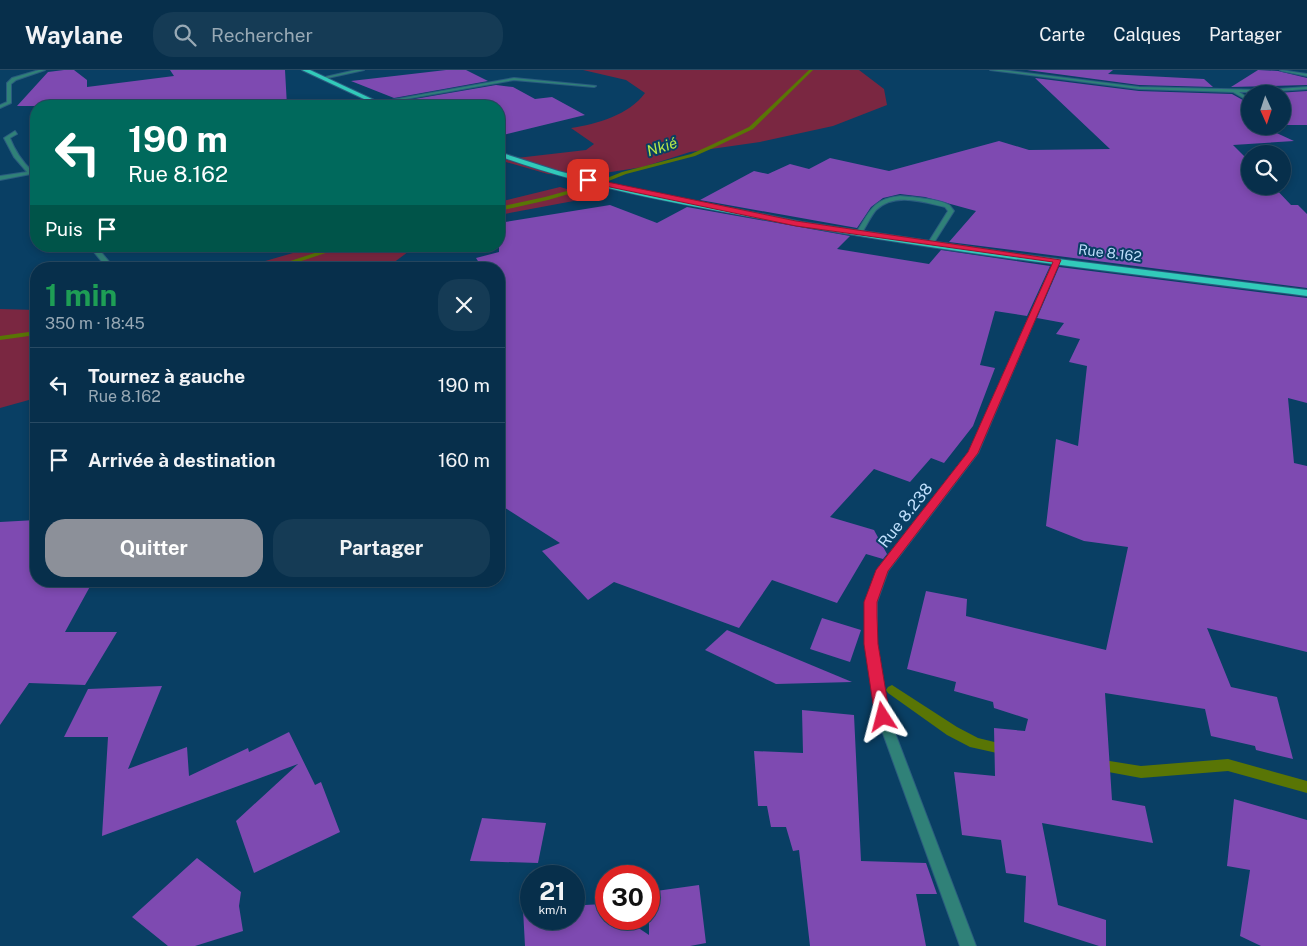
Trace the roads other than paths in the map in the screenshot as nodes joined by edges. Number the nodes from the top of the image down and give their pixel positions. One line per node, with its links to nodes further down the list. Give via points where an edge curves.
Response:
1 (43, 70): 14 (street, via 9,84 9,103)
2 (305, 70): 7 (highway)
3 (362, 70): 7 (street)
4 (992, 70): 10 (street, via 1140,88)
5 (1282, 70): 6 (street)
6 (1307, 75)
7 (323, 78): 12 (highway)
8 (594, 86): 13 (street, via 514,79)
9 (1307, 88): 10 (street)
10 (1235, 91): 11 (street)
11 (1241, 95)
12 (368, 100)
13 (404, 100)
14 (0, 106)
15 (15, 133): 17 (street, via 7,138 10,148 17,161)
16 (505, 156): 20 (highway, Rue 8.162, via 536,168 667,198)
17 (30, 169)
18 (30, 173): 19 (street)
19 (0, 178)
20 (859, 233): 21 (highway, Rue 8.162); 21 (street, via 869,214 882,201 892,198 947,206 951,210)
21 (931, 243): 23 (highway, Rue 8.162)
22 (97, 252): 24 (street)
23 (1057, 260): 25 (highway, Rue 8.162); 26 (street, Rue 8.238, via 973,453 882,570 871,602 871,644 883,717)
24 (106, 262)
25 (1307, 293)
26 (968, 946)

